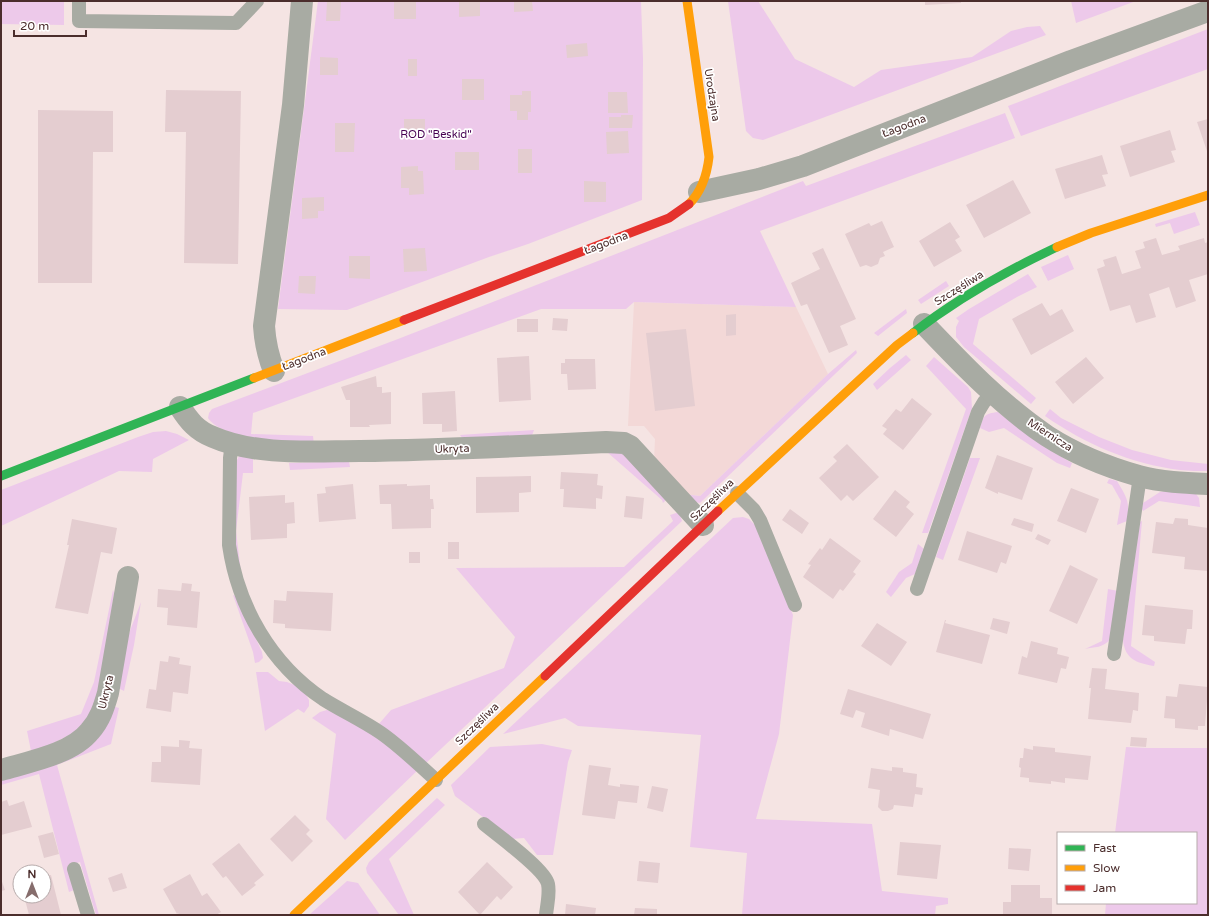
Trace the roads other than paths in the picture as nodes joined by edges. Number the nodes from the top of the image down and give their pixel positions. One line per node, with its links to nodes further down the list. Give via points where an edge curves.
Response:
1 (78, 1): 2 (lane, via 79,21 236,24)
2 (257, 1)
3 (302, 1): 9 (street, via 293,105 264,326 265,341)
4 (687, 1): 6 (street, Urodzajna, via 709,157 705,182)
5 (1208, 11): 6 (street, Łagodna, via 1071,61 803,166)
6 (699, 192): 9 (street, Łagodna, via 680,212 669,218)
7 (1208, 195): 8 (street, Szczęśliwa, via 1058,246 960,300)
8 (924, 324): 10 (street, Miernicza); 16 (street, Szczęśliwa, via 897,345)
9 (274, 370): 11 (street, Łagodna)
10 (993, 393): 14 (street, Miernicza, via 1047,436 1075,452); 19 (lane, via 978,412)
11 (180, 407): 12 (street, Ukryta, via 188,420 199,430); 13 (street, Łagodna)
12 (232, 443): 17 (street, Ukryta, via 296,452 624,443 630,446); 23 (lane, via 230,555 239,588 262,637 287,670 305,685 395,743)
13 (1, 476)
14 (1140, 476): 15 (street, Miernicza); 21 (lane)
15 (1208, 484)
16 (737, 493): 17 (street, Szczęśliwa); 20 (lane, via 760,520)
17 (703, 526): 23 (street, Szczęśliwa)
18 (128, 577): 22 (street, Ukryta, via 108,693 104,709 97,721 78,742 41,758)
19 (917, 589)
20 (795, 605)
21 (1114, 654)
22 (1, 770)
23 (436, 780): 27 (street, Szczęśliwa)
24 (484, 824): 28 (lane, via 543,874 548,882)
25 (74, 869): 26 (lane)
26 (88, 915)
27 (294, 915)
28 (546, 915)

